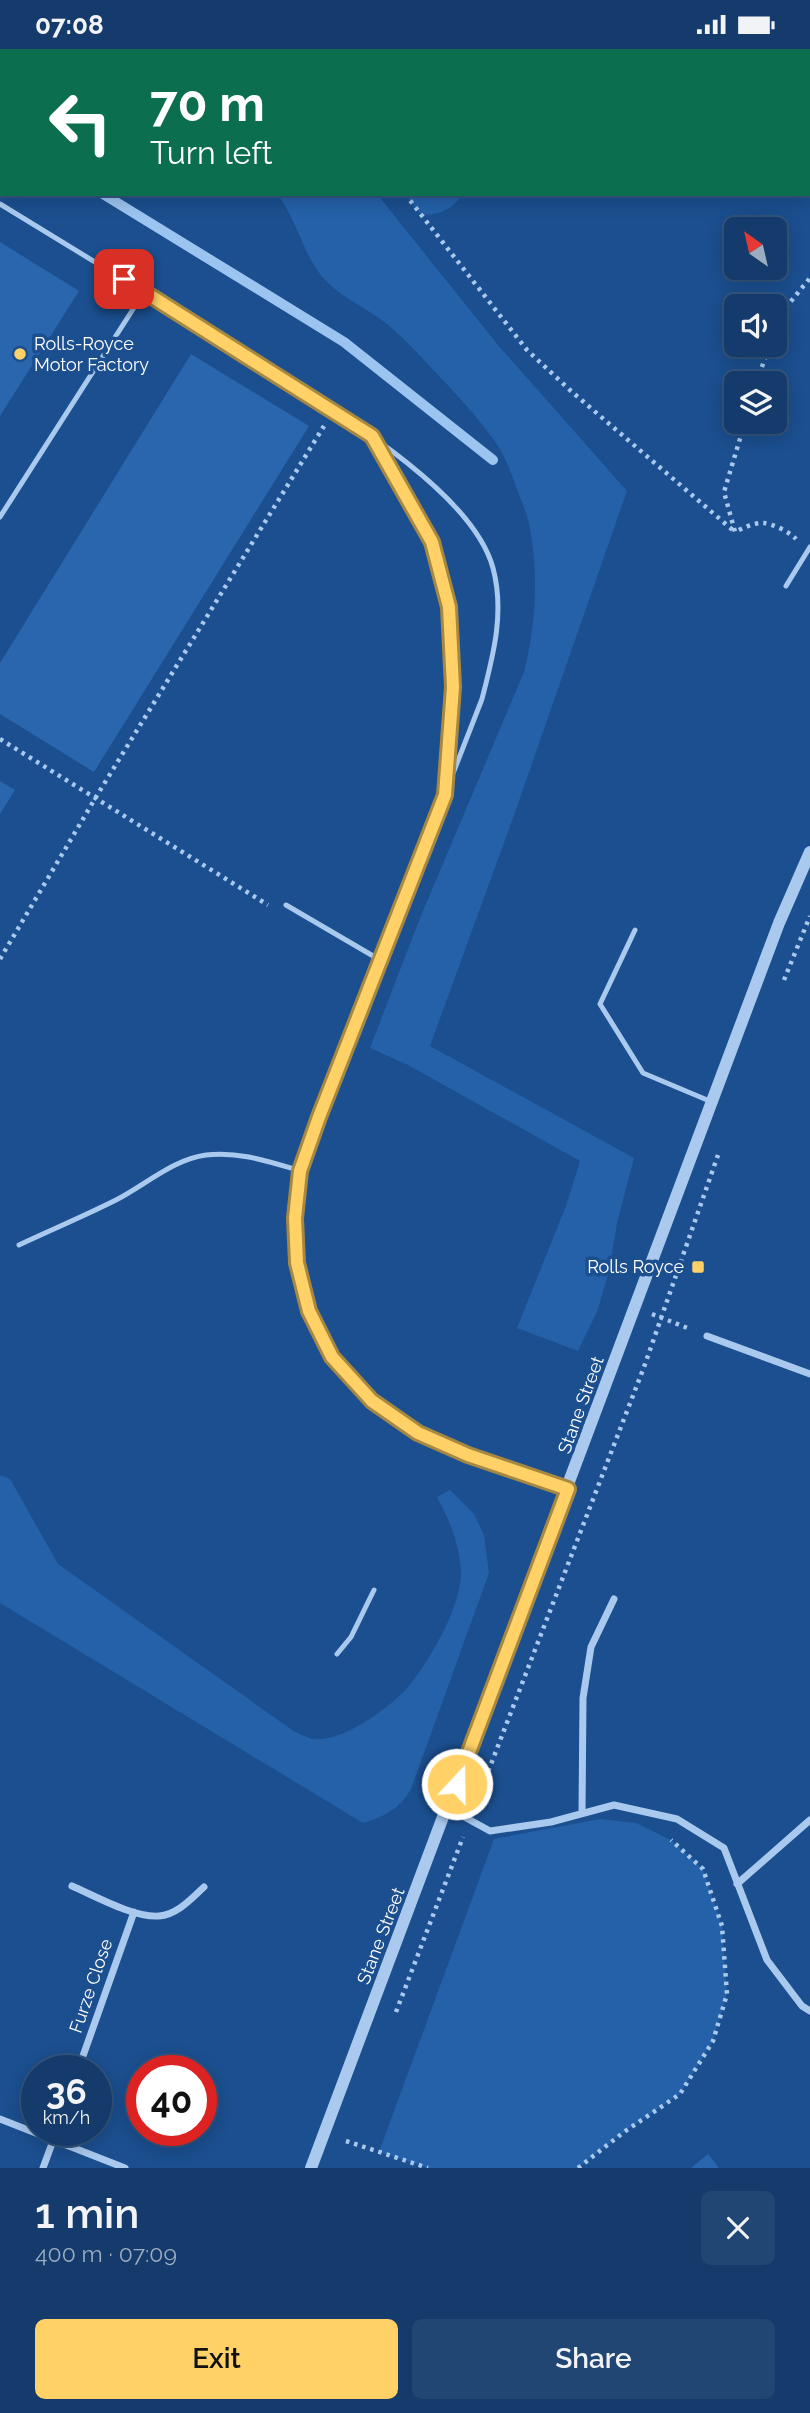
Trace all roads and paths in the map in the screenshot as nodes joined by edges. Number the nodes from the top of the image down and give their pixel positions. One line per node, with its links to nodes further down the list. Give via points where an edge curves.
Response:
1 (407, 196): 10 (path, via 527,350)
2 (0, 204): 4 (lane)
3 (810, 278): 5 (path)
4 (144, 292): 6 (lane); 9 (lane)
5 (787, 306)
6 (334, 411): 8 (lane); 15 (path)
7 (741, 434): 10 (path, via 724,492)
8 (372, 436): 14 (lane, via 432,542 449,607 453,687); 14 (lane, via 449,499 475,529 493,568 499,612 495,649 482,699)
9 (0, 517)
10 (735, 532): 11 (path, via 764,523 792,534)
11 (809, 548): 12 (lane)
12 (786, 586)
13 (0, 739): 15 (path)
14 (445, 795): 22 (lane)
15 (96, 797): 18 (path); 21 (path)
16 (810, 852): 24 (street, Stane Street)
17 (286, 905): 22 (lane)
18 (270, 906)
19 (810, 916): 23 (path)
20 (635, 930): 24 (lane, via 600,1005 643,1073)
21 (0, 959)
22 (380, 960): 26 (lane)
23 (779, 992)
24 (712, 1102): 28 (street, Stane Street)
25 (721, 1147): 29 (path)
26 (300, 1171): 27 (lane, via 228,1153 188,1159 116,1200); 32 (lane, via 297,1263 309,1311 332,1357 372,1401 418,1433)
27 (19, 1245)
28 (636, 1307): 29 (path); 32 (street, Stane Street)
29 (661, 1318): 30 (path); 38 (path)
30 (707, 1336): 31 (street)
31 (810, 1374)
32 (568, 1489): 36 (street, Stane Street)
33 (374, 1590): 35 (lane, via 351,1637)
34 (614, 1599): 37 (street, via 591,1647 583,1698)
35 (337, 1654)
36 (448, 1808): 38 (street); 56 (street, Stane Street)
37 (582, 1814): 38 (street, via 490,1831); 42 (street, via 614,1805 677,1819 724,1848)
38 (470, 1820)
39 (810, 1820): 42 (street)
40 (660, 1835): 58 (path, via 703,1870 722,1926 727,1994 713,2041 680,2094)
41 (473, 1837): 47 (path, via 465,1832)
42 (737, 1884): 46 (street, via 767,1960)
43 (72, 1886): 45 (street)
44 (204, 1887): 45 (street, via 183,1907 160,1917)
45 (134, 1912): 48 (street, Furze Close)
46 (810, 2011)
47 (396, 2013)
48 (83, 2055)
49 (0, 2119): 50 (street)
50 (21, 2127)
51 (351, 2129): 57 (path, via 346,2141)
52 (51, 2146): 54 (street)
53 (71, 2146): 55 (street)
54 (43, 2168)
55 (125, 2168)
56 (312, 2168)
57 (428, 2168)
58 (578, 2168)

